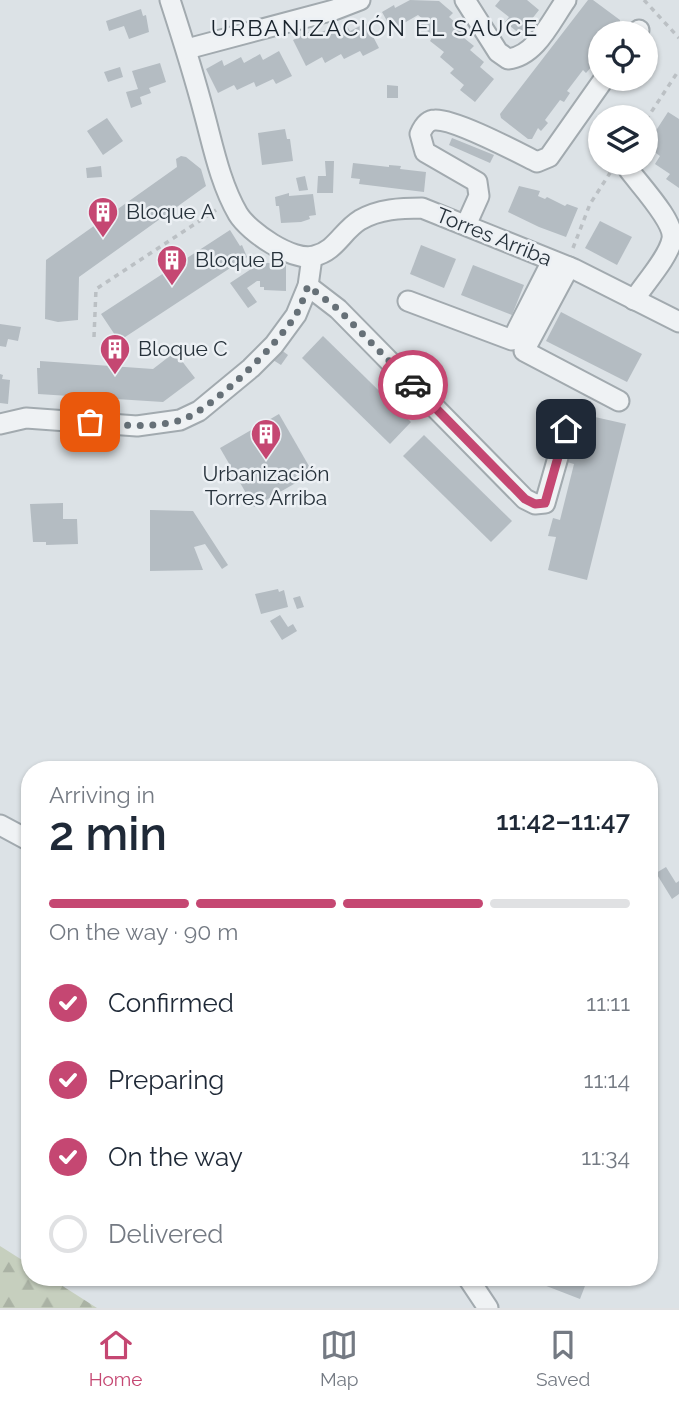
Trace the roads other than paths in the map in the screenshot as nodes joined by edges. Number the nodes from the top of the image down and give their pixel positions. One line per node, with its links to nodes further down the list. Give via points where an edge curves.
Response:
1 (170, 0): 5 (street)
2 (360, 0): 5 (street)
3 (465, 0): 4 (street, via 498,52 509,59 531,50)
4 (566, 0)
5 (187, 49): 9 (street, via 220,173 239,216 264,240)
6 (596, 91): 8 (street, via 543,161 439,120 426,124 420,134 425,152 477,183 479,196)
7 (630, 175): 12 (street, via 670,225 673,236)
8 (466, 225): 9 (street, Torres Arriba, via 422,208 395,207 359,220 330,250); 10 (street, Torres Arriba)
9 (312, 257): 11 (street)
10 (563, 265): 12 (street, Torres Arriba); 13 (street, via 512,340); 15 (street, via 524,351)
11 (308, 286): 16 (street, via 296,315 274,345 200,411 180,420 137,426 26,418); 17 (street, via 338,309 535,504 545,503)
12 (634, 300): 14 (street, Torres Arriba)
13 (408, 301)
14 (679, 322)
15 (619, 401)
16 (0, 424)
17 (566, 429)
18 (0, 825): 19 (street)
19 (21, 836)
20 (473, 1286): 21 (street)
21 (488, 1308)

